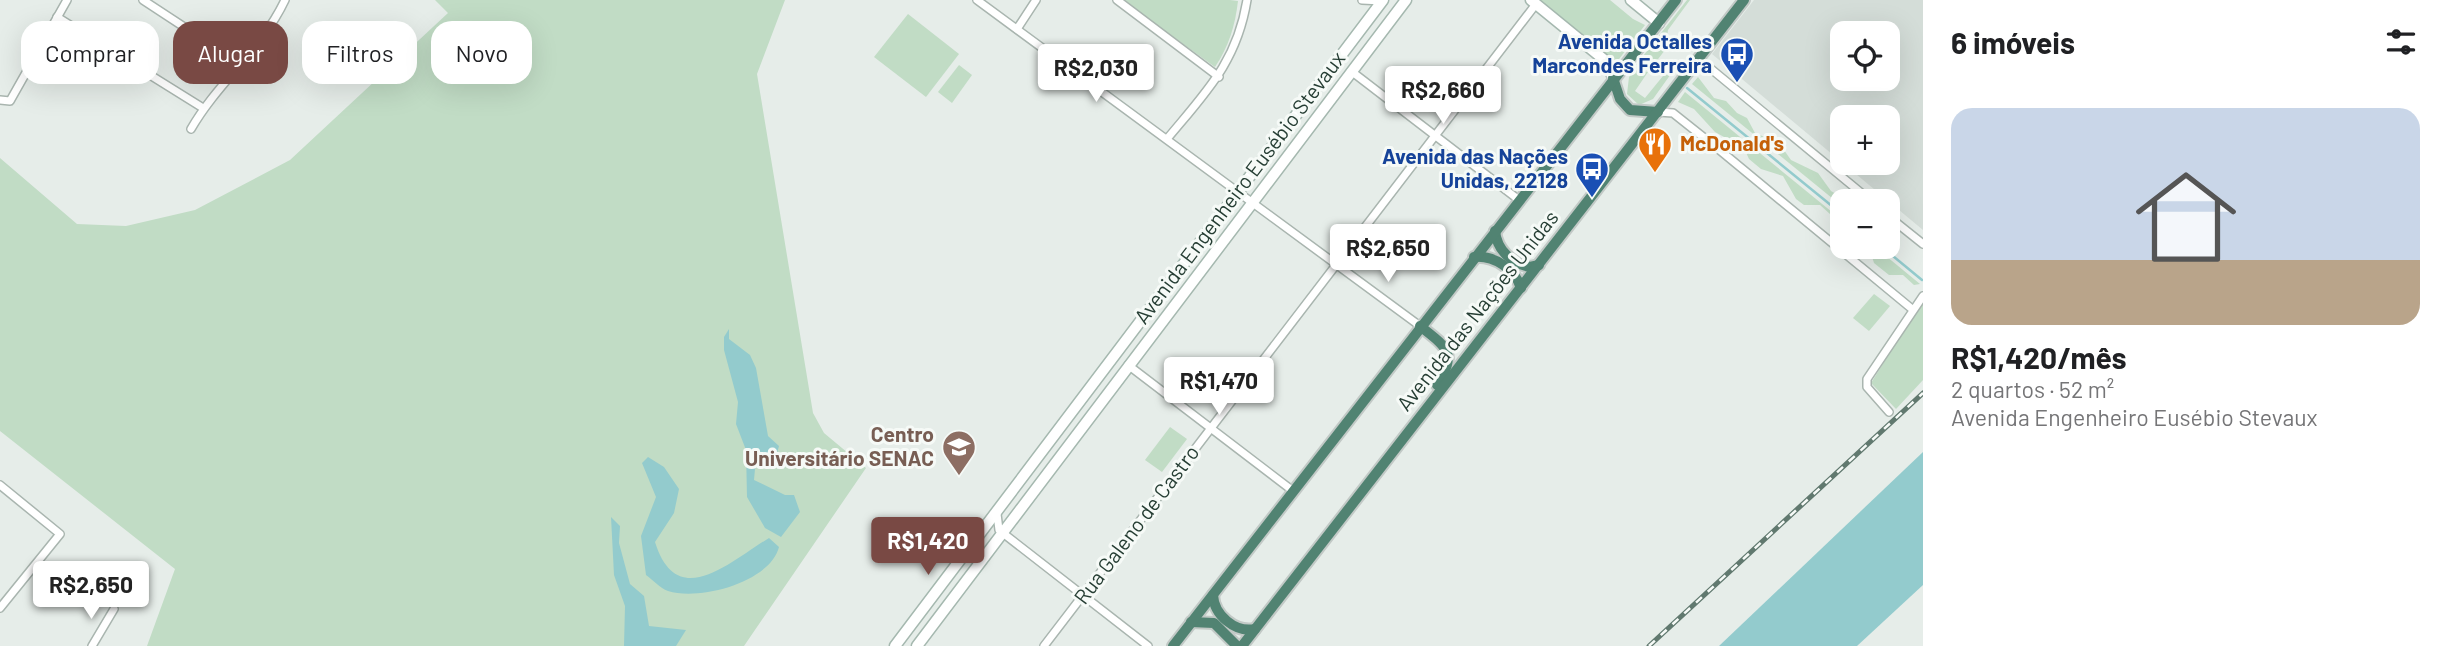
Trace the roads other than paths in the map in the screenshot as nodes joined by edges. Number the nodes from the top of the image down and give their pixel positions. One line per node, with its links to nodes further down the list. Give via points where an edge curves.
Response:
1 (67, 0): 16 (street)
2 (143, 0): 17 (street)
3 (285, 0): 18 (street)
4 (977, 0): 20 (street)
5 (1036, 0): 20 (street)
6 (1117, 0): 25 (street)
7 (1247, 0): 25 (street, via 1237,45)
8 (1362, 0): 14 (street)
9 (1406, 0): 24 (main road, Avenida Engenheiro Eusébio Stevaux)
10 (1631, 0): 19 (main road)
11 (1676, 0): 19 (highway, Avenida das Nações Unidas)
12 (1735, 0): 21 (highway, via 1720,21)
13 (1744, 0): 21 (highway, Avenida das Nações Unidas)
14 (1382, 1): 22 (main road, Avenida Engenheiro Eusébio Stevaux)
15 (1533, 2): 26 (main road, via 1607,62); 32 (street, Rua Galeno de Castro)
16 (57, 17): 28 (street, via 10,101); 29 (street)
17 (175, 21)
18 (275, 21)
19 (1659, 23): 26 (highway, Avenida das Nações Unidas)
20 (1017, 29): 33 (street)
21 (1718, 34): 23 (highway, Avenida das Nações Unidas)
22 (1345, 48): 24 (main road); 35 (main road, Avenida Engenheiro Eusébio Stevaux)
23 (1699, 58): 30 (highway, Avenida das Nações Unidas); 34 (street)
24 (1351, 71): 32 (street); 37 (main road, Avenida Engenheiro Eusébio Stevaux)
25 (1219, 77): 33 (street)
26 (1613, 78): 30 (highway, via 1620,99 1630,110); 36 (highway, Avenida das Nações Unidas)
27 (225, 84): 29 (street)
28 (0, 100)
29 (203, 108): 31 (street)
30 (1658, 112): 45 (highway, Avenida das Nações Unidas); 48 (street, via 1672,113)
31 (191, 129)
32 (1436, 138): 36 (street); 44 (street, Rua Galeno de Castro)
33 (1167, 139): 35 (street)
34 (1857, 189)
35 (1238, 191): 37 (street); 40 (main road, Avenida Engenheiro Eusébio Stevaux)
36 (1519, 200): 39 (highway, Avenida das Nações Unidas)
37 (1252, 202): 43 (main road, Avenida Engenheiro Eusébio Stevaux); 44 (street)
38 (1900, 226): 41 (street)
39 (1495, 231): 42 (highway, Avenida das Nações Unidas); 45 (highway, via 1499,249 1511,259 1530,267)
40 (1204, 236): 43 (main road, via 1210,253); 56 (main road, Avenida Engenheiro Eusébio Stevaux)
41 (1923, 244)
42 (1474, 257): 46 (highway, via 1491,257 1514,274); 49 (highway, Avenida das Nações Unidas)
43 (1205, 264): 50 (main road, Avenida Engenheiro Eusébio Stevaux)
44 (1338, 264): 49 (street); 53 (street, Rua Galeno de Castro)
45 (1539, 265): 46 (highway, Avenida das Nações Unidas)
46 (1521, 288): 52 (highway, Avenida das Nações Unidas)
47 (1923, 296): 48 (street)
48 (1912, 309): 51 (street, via 1867,379 1867,387)
49 (1420, 326): 52 (highway, via 1445,346 1449,362); 55 (highway, Avenida das Nações Unidas)
50 (1128, 365): 53 (street); 57 (main road, Avenida Engenheiro Eusébio Stevaux)
51 (1889, 412)
52 (1413, 426): 63 (highway, Avenida das Nações Unidas)
53 (1210, 428): 55 (street); 59 (street, Rua Galeno de Castro)
54 (0, 485): 60 (street, via 59,531 60,538)
55 (1293, 491): 58 (highway, Avenida das Nações Unidas)
56 (998, 509): 57 (street, via 996,522); 65 (main road, Avenida Engenheiro Eusébio Stevaux)
57 (1002, 532): 59 (street); 66 (main road, Avenida Engenheiro Eusébio Stevaux)
58 (1213, 595): 62 (highway, Avenida das Nações Unidas); 63 (highway, via 1215,609 1230,622 1241,630)
59 (1084, 596): 67 (street, Rua Galeno de Castro); 68 (street)
60 (1, 605)
61 (114, 609): 64 (street)
62 (1191, 622): 69 (highway, Avenida das Nações Unidas); 70 (highway, via 1214,623)
63 (1255, 629): 70 (highway, Avenida das Nações Unidas)
64 (92, 646)
65 (895, 646)
66 (917, 646)
67 (1044, 646)
68 (1147, 646)
69 (1173, 646)
70 (1239, 646)

